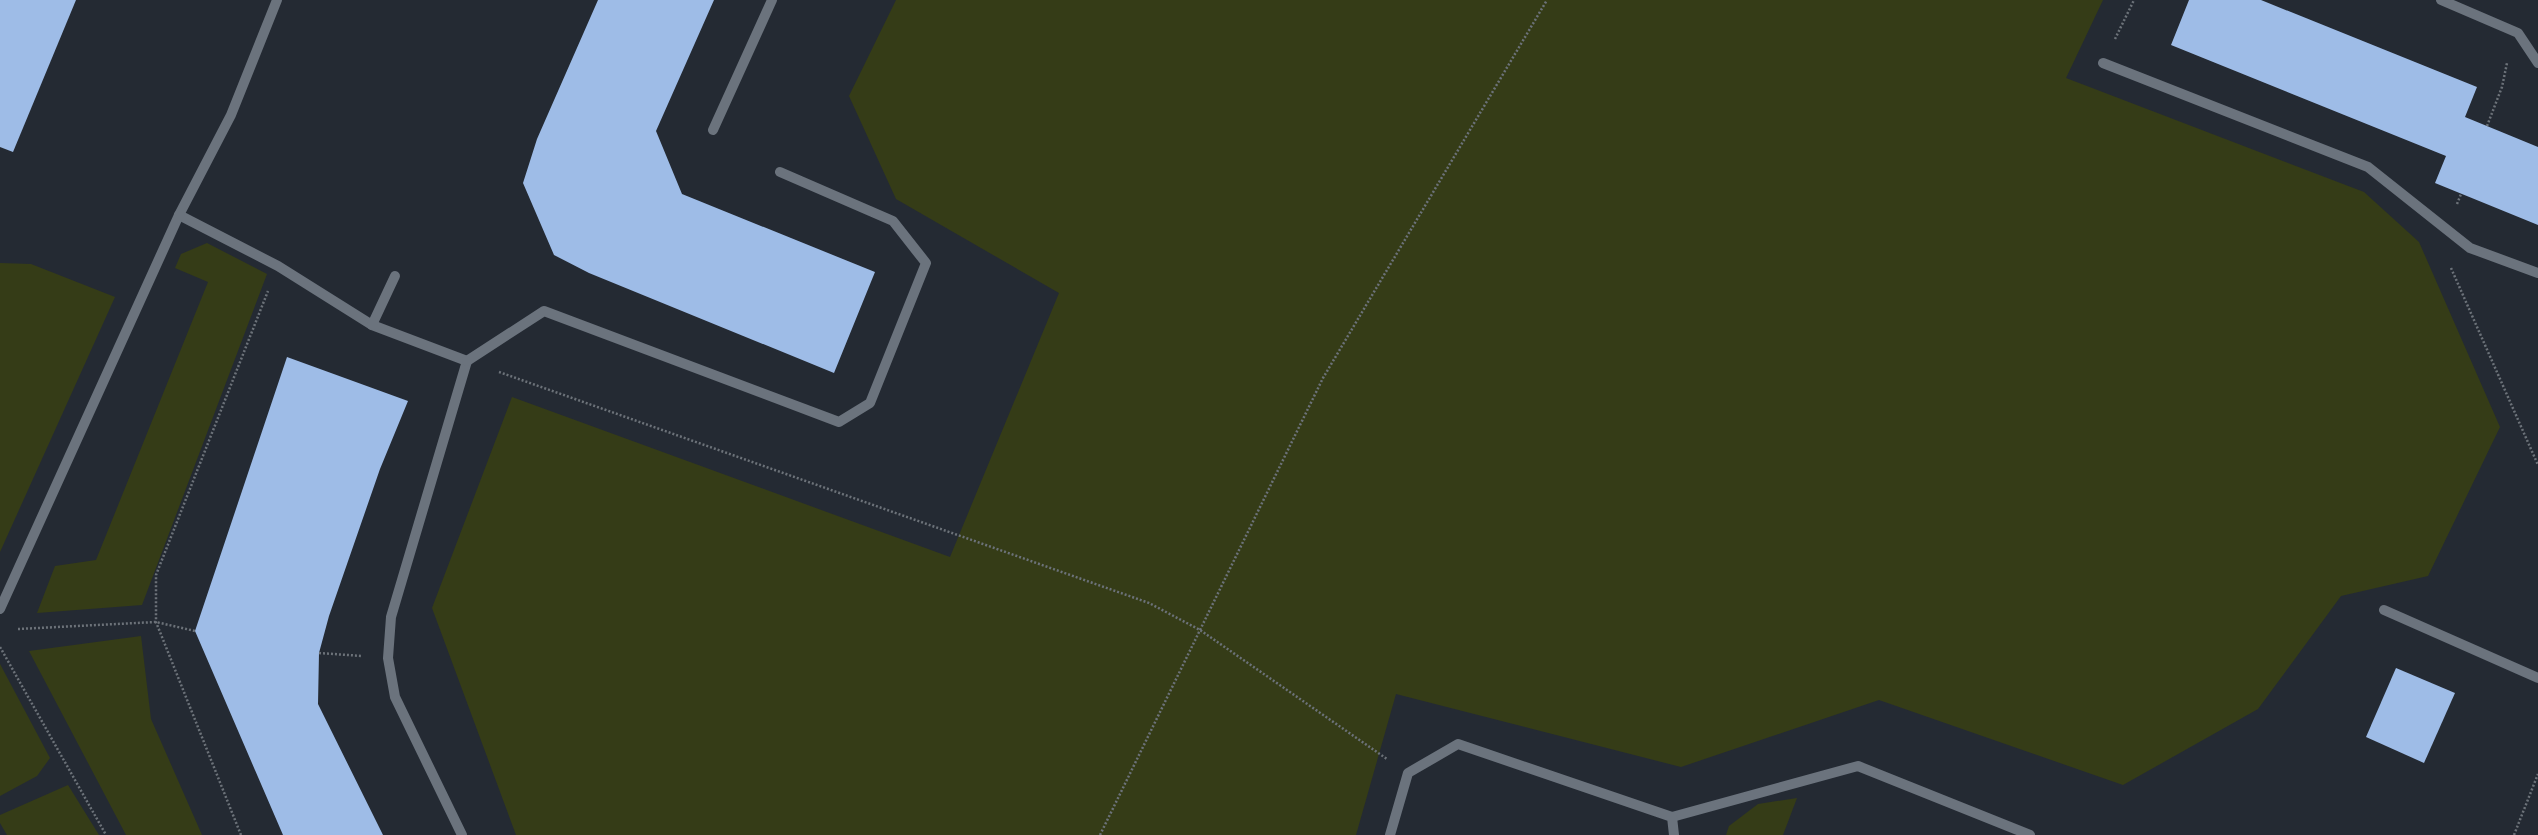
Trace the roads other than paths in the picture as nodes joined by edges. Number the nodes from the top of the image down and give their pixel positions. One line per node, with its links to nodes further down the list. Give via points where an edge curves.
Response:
1 (277, 0): 8 (lane, via 231,115)
2 (772, 0): 6 (lane)
3 (2441, 0): 5 (lane, via 2518,33)
4 (2103, 63): 9 (lane, via 2368,167 2470,248)
5 (2538, 63)
6 (712, 130)
7 (780, 172): 12 (lane, via 893,221 926,263 870,403 839,422 544,311)
8 (179, 215): 11 (lane, via 278,266); 13 (lane)
9 (2538, 273)
10 (395, 276): 11 (lane)
11 (372, 326): 12 (lane)
12 (467, 361): 17 (lane, via 391,617 388,658 395,697)
13 (0, 609)
14 (2384, 610): 15 (lane)
15 (2538, 678)
16 (1672, 817): 18 (lane, via 1458,744 1408,773); 19 (lane); 20 (lane, via 1858,766)
17 (462, 835)
18 (1390, 835)
19 (1674, 835)
20 (2030, 835)

